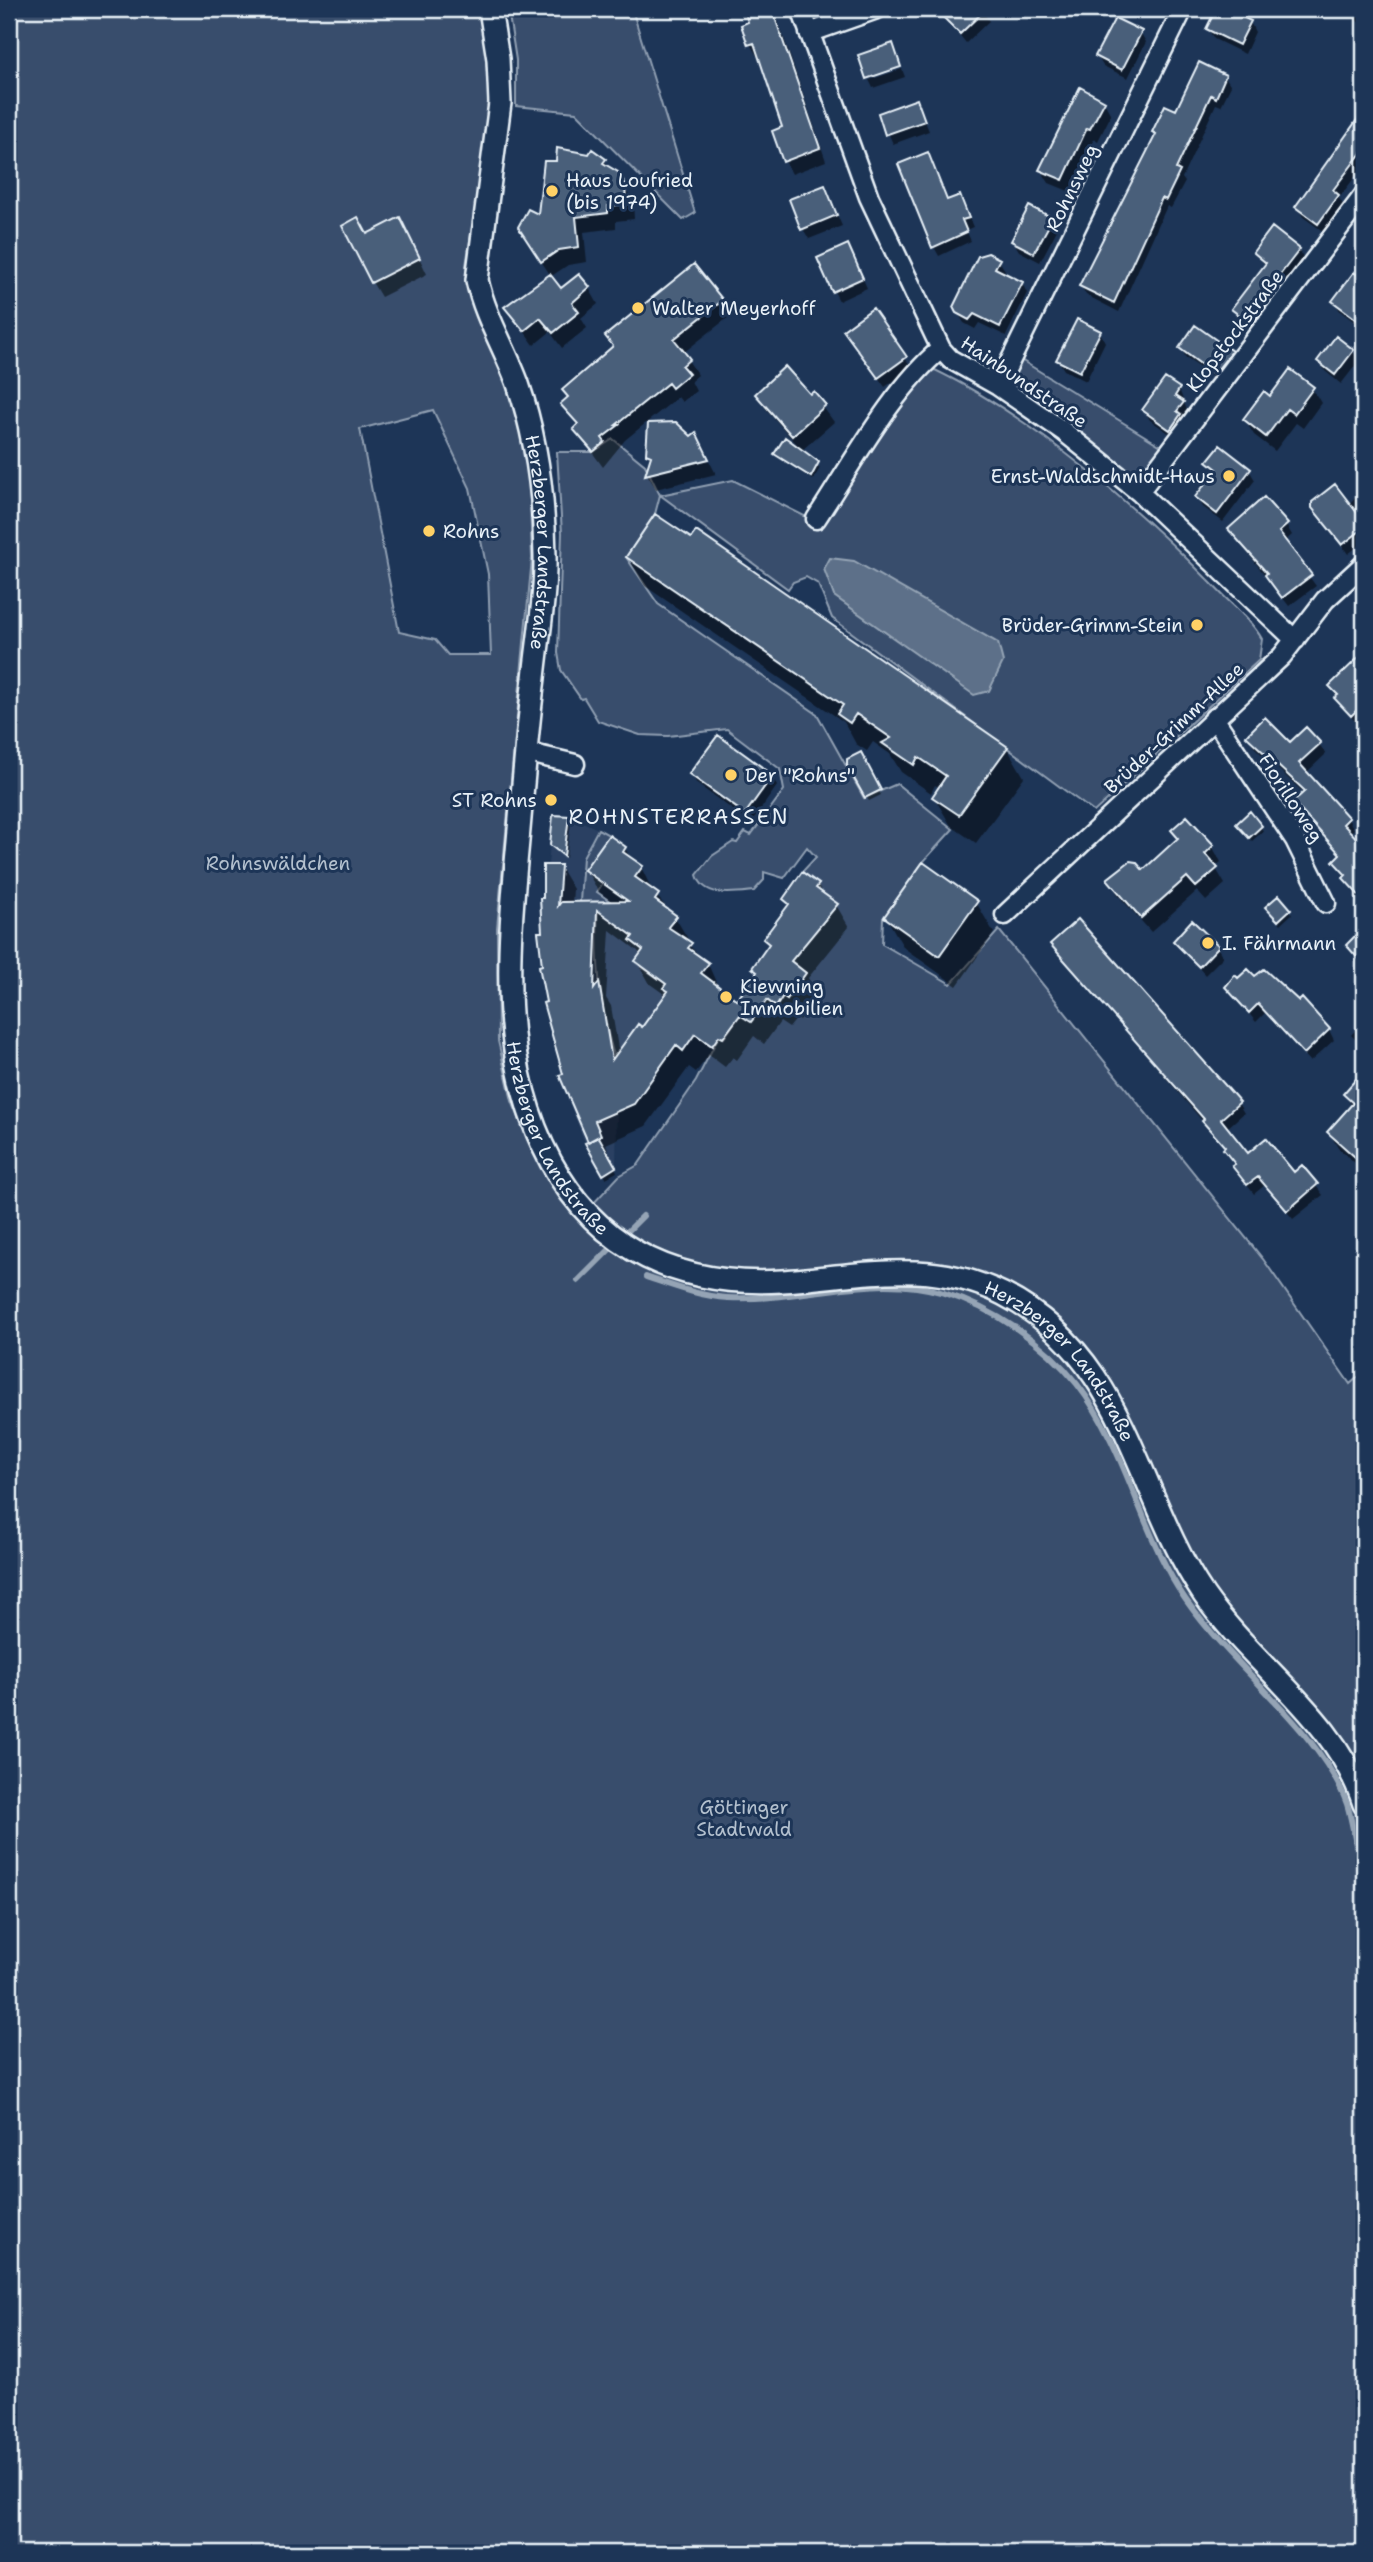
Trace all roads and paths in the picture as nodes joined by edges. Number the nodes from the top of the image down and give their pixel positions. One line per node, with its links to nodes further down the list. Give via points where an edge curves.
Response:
1 (491, 9): 14 (street, Herzberger Landstraße, via 500,103 477,280 537,446 545,559)
2 (801, 9): 5 (street, Hainbundstraße)
3 (877, 9): 5 (street)
4 (1184, 9): 8 (street, Rohnsweg)
5 (809, 33): 7 (street, Hainbundstraße, via 869,197)
6 (1364, 195): 9 (street, Klopstockstraße)
7 (941, 349): 8 (street, Hainbundstraße); 10 (street, via 926,361 879,424)
8 (998, 386): 9 (street, Hainbundstraße)
9 (1139, 492): 12 (street, Hainbundstraße)
10 (816, 519)
11 (1364, 564): 12 (street, Brüder-Grimm-Allee, via 1325,600)
12 (1295, 640): 13 (street, Brüder-Grimm-Allee)
13 (1214, 718): 16 (street, Fiorilloweg, via 1295,840); 17 (street, Brüder-Grimm-Allee)
14 (525, 752): 15 (street); 18 (street, Herzberger Landstraße, via 510,934 513,1044 542,1142 579,1204 627,1248 662,1265 701,1276 769,1281 881,1270 942,1274 1021,1305 1074,1351 1100,1385 1203,1593 1331,1738)
15 (575, 764)
16 (1326, 903)
17 (1005, 915)
18 (1364, 1804)

